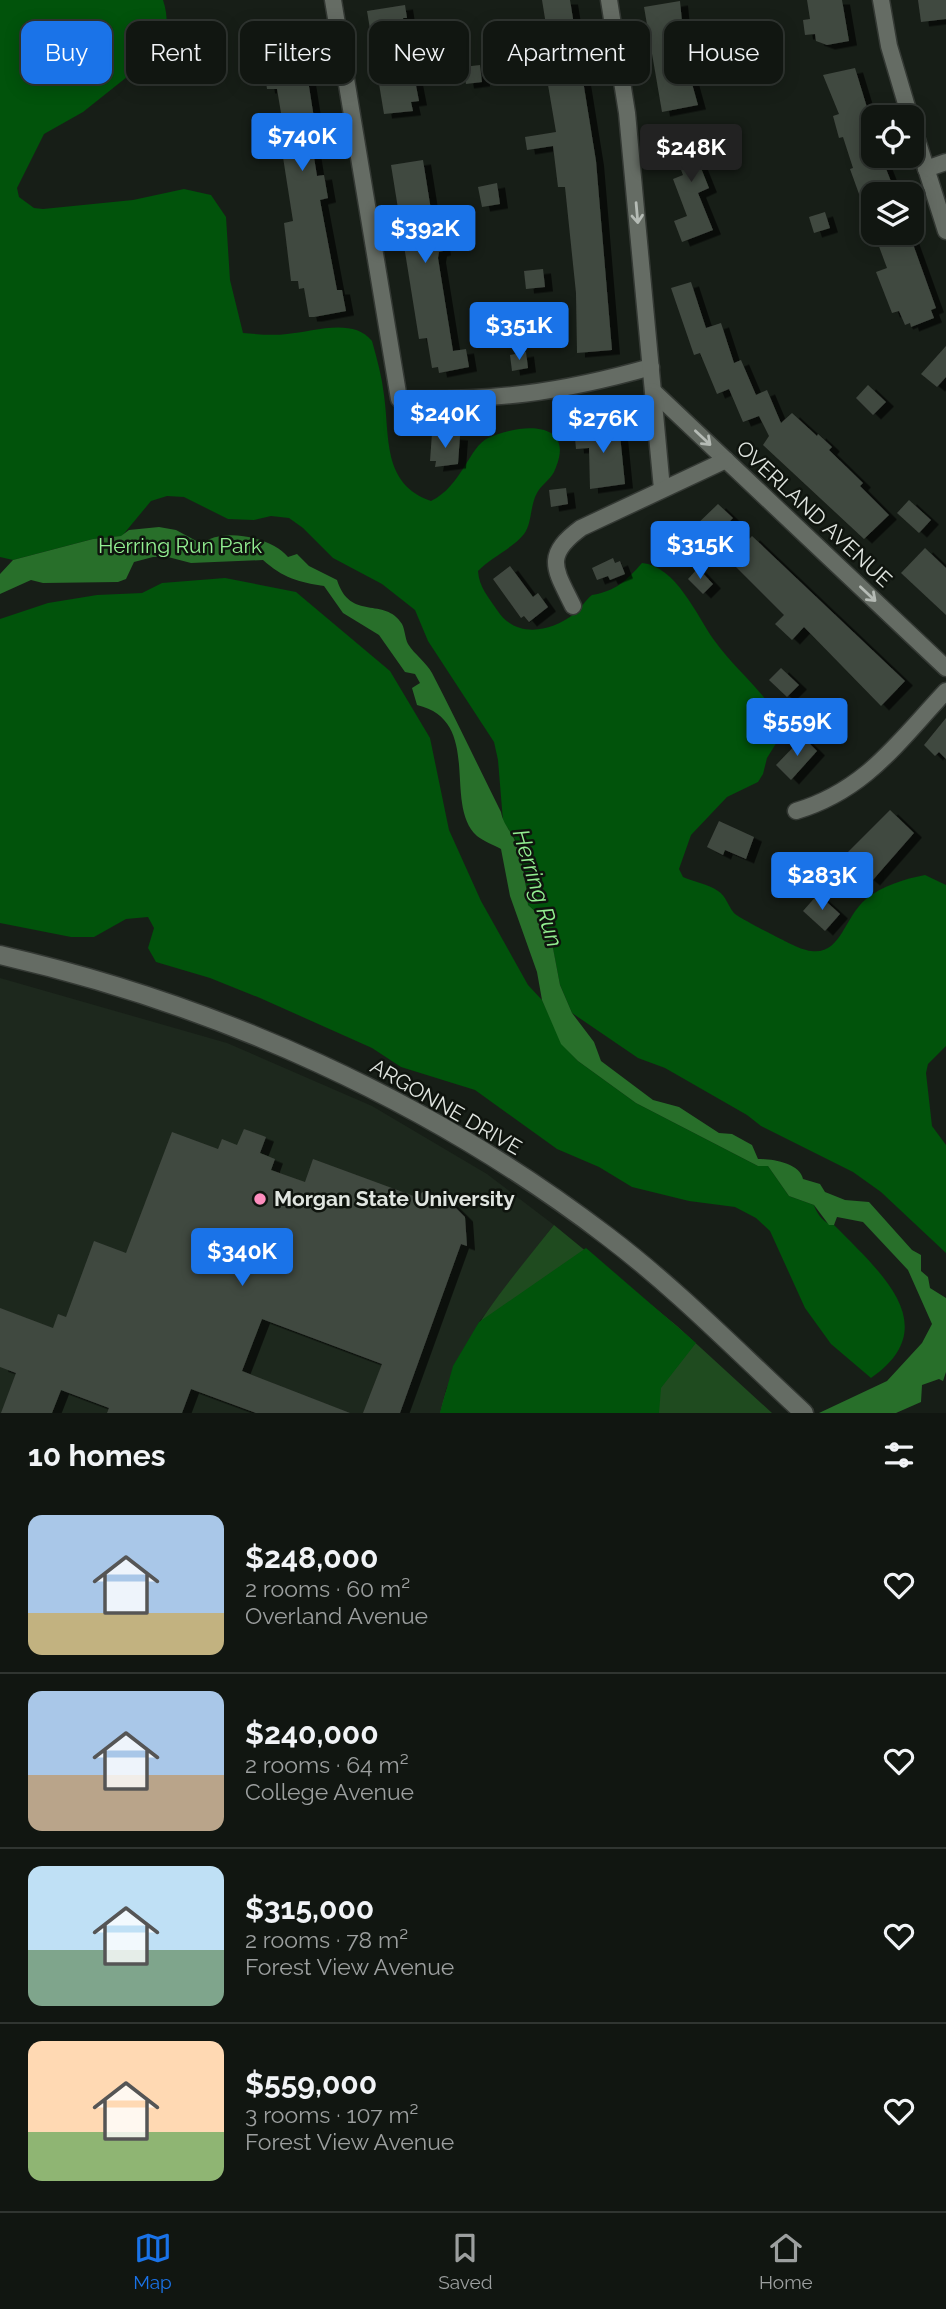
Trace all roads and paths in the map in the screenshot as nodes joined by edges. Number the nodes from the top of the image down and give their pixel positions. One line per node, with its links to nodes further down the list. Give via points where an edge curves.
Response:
1 (333, 0): 9 (street, via 398,399 511,398)
2 (609, 0): 9 (street, one-way to 9, via 627,113)
3 (881, 0): 4 (street, via 888,46)
4 (906, 105)
5 (946, 162): 7 (street)
6 (924, 163): 7 (street)
7 (926, 169): 8 (street)
8 (946, 231)
9 (651, 368): 10 (street)
10 (653, 391): 11 (street, OVERLAND AVENUE, one-way to 11); 12 (street)
11 (726, 460): 12 (street); 14 (street, OVERLAND AVENUE, one-way to 14)
12 (662, 489): 13 (street, via 562,542 556,554 558,575)
13 (573, 606)
14 (946, 668)
15 (946, 691): 16 (street, via 860,781 837,796)
16 (796, 811)
17 (0, 954): 18 (main road, ARGONNE DRIVE, via 177,1006 264,1039 430,1121 605,1235)
18 (804, 1413)

